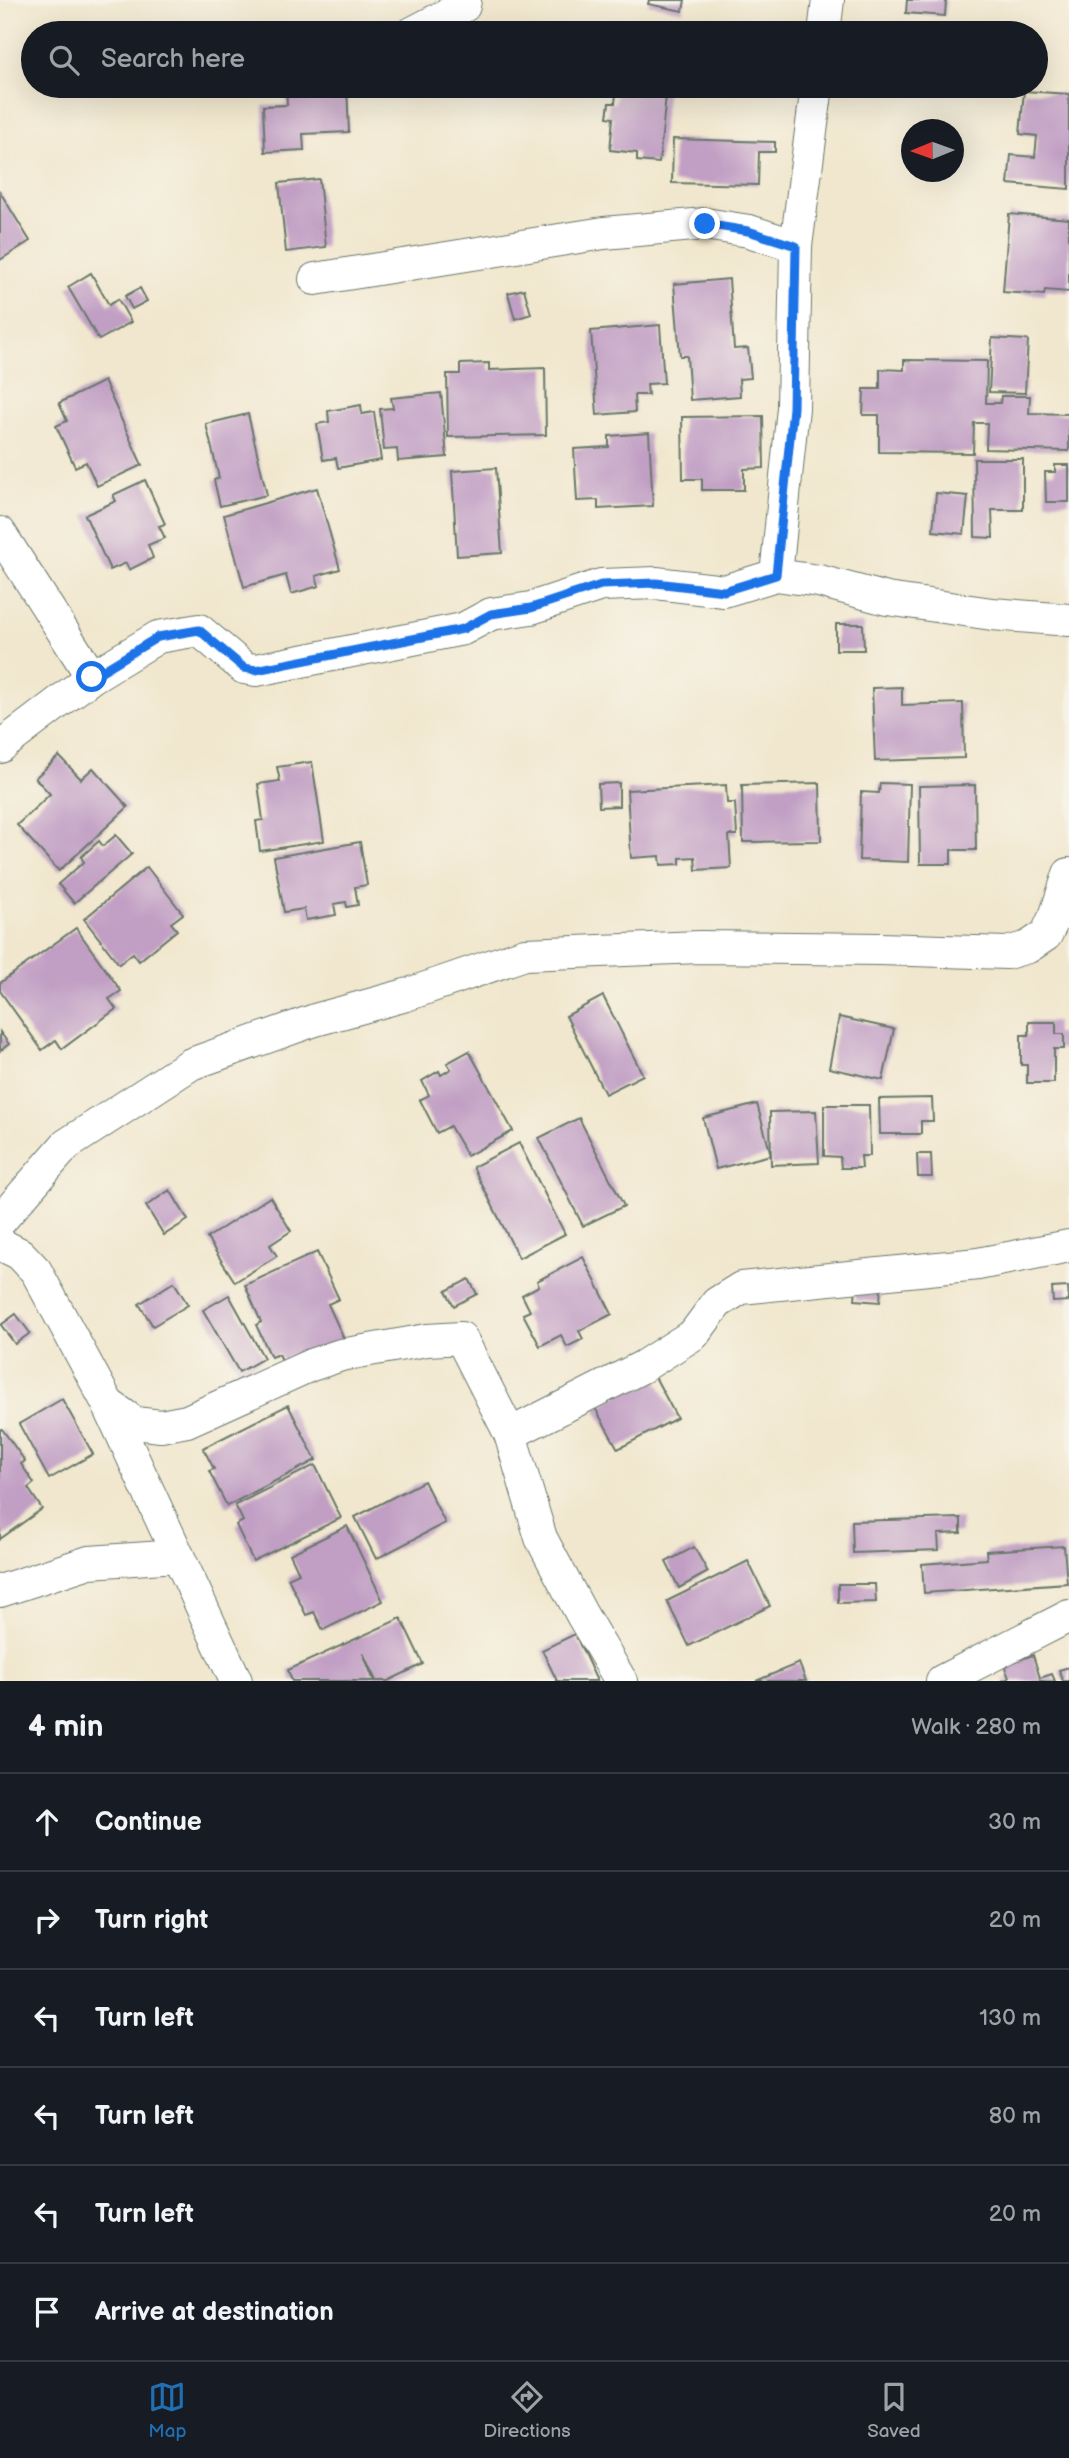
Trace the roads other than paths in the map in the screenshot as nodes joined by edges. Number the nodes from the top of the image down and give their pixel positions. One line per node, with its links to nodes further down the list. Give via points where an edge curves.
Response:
1 (465, 0): 3 (street, via 464,6)
2 (828, 0): 4 (street)
3 (435, 21)
4 (825, 21)
5 (815, 98): 6 (street)
6 (796, 246): 7 (street, via 705,224 604,233); 9 (street, via 793,408)
7 (315, 279)
8 (0, 533): 11 (street)
9 (776, 575): 10 (street, via 887,599); 11 (street, via 724,591 656,583 601,585 531,608 491,614 463,629 256,670 244,668 199,630 158,637)
10 (1069, 620)
11 (92, 677): 12 (street)
12 (0, 747)
13 (1069, 874): 14 (street, via 1046,935 1007,953 700,947 525,954 315,1020 191,1064 66,1145)
14 (0, 1222)
15 (0, 1244): 17 (street, via 20,1254 36,1271)
16 (1069, 1246): 18 (street, via 978,1264 741,1287 717,1303 694,1334 642,1367)
17 (108, 1404): 18 (street, via 135,1423 162,1426 187,1421 341,1355 461,1338); 19 (street)
18 (510, 1434): 23 (street, via 541,1538)
19 (178, 1556): 20 (street, via 89,1562); 22 (street)
20 (0, 1591)
21 (1069, 1616): 24 (street)
22 (236, 1681)
23 (621, 1681)
24 (942, 1681)

